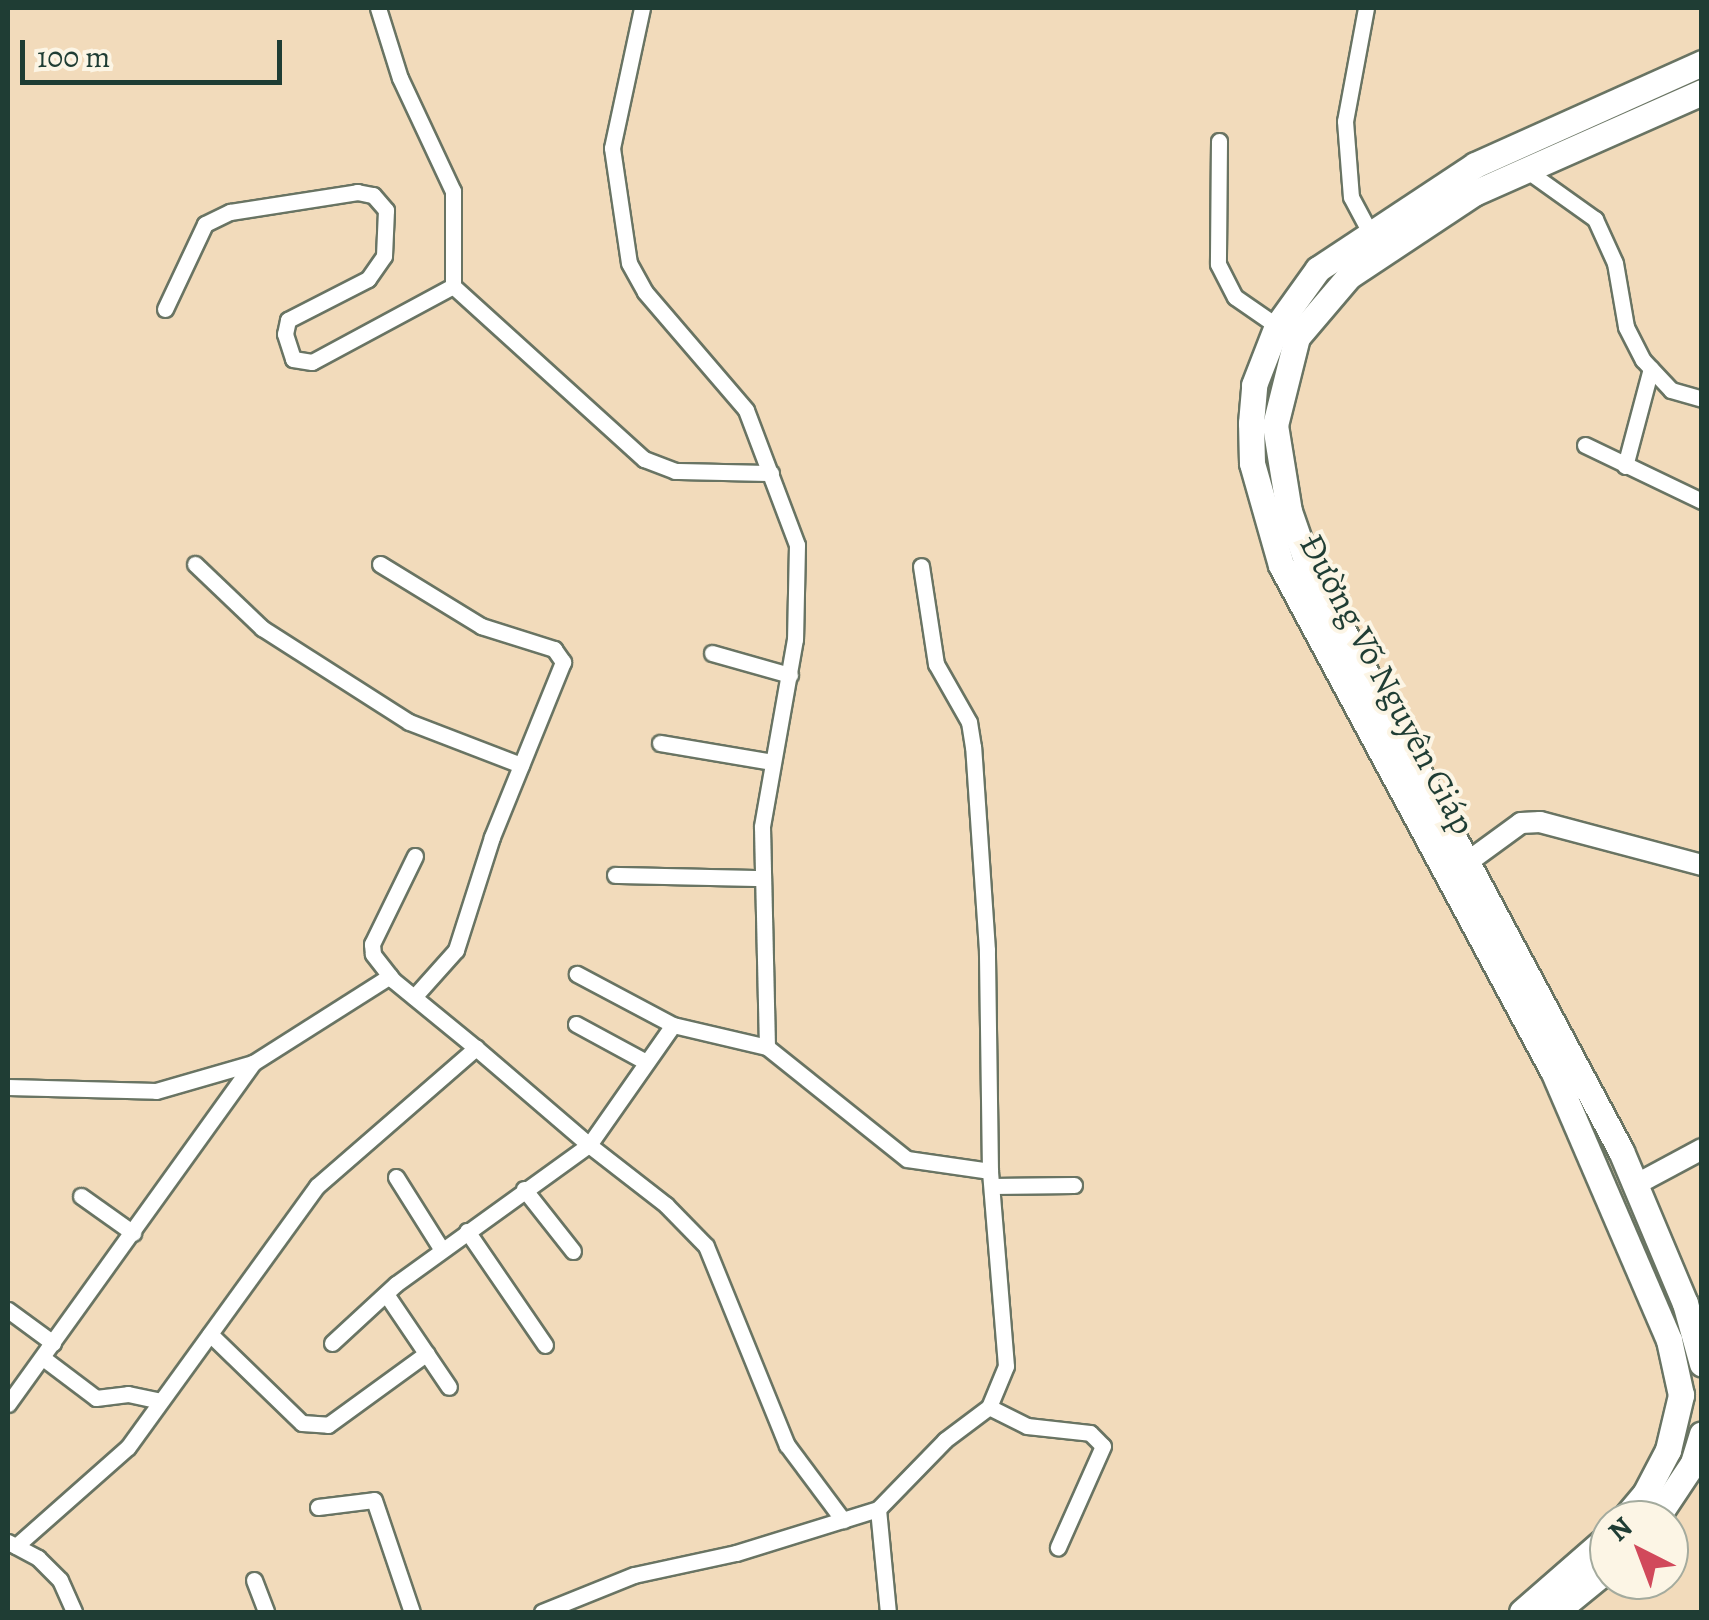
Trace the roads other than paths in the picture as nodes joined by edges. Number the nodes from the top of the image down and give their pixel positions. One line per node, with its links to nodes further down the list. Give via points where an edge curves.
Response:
1 (378, 8): 9 (street, via 400,78 453,191)
2 (642, 8): 16 (street, via 612,148 629,263 646,292 738,397)
3 (1366, 8): 8 (street, via 1346,121 1351,198)
4 (1702, 62): 7 (highway, Đường Võ Nguyên Giáp)
5 (1702, 92): 7 (highway, Đường Võ Nguyên Giáp)
6 (1219, 141): 11 (street, via 1218,264 1235,297)
7 (1514, 160): 8 (highway, Đường Võ Nguyên Giáp); 12 (street, via 1595,219 1615,263 1626,327)
8 (1375, 242): 11 (highway, Đường Võ Nguyên Giáp, via 1318,269); 28 (highway, Đường Võ Nguyên Giáp, via 1297,337 1275,426 1307,564)
9 (452, 286): 10 (street, via 312,362 293,359 284,334 288,320 368,278 384,256 386,210 373,195 357,192 230,212 205,224); 16 (street, via 644,458 676,471)
10 (164, 310)
11 (1277, 326): 28 (highway, Đường Võ Nguyên Giáp, via 1254,385 1250,423 1263,510 1280,565)
12 (1651, 368): 13 (street, via 1671,390); 15 (street)
13 (1702, 399)
14 (1584, 445): 15 (street)
15 (1625, 466): 17 (street)
16 (771, 474): 22 (street, via 797,545 800,584)
17 (1702, 501)
18 (195, 564): 25 (street, via 262,628 409,722)
19 (380, 564): 25 (street, via 474,622 560,655 563,670)
20 (921, 566): 44 (street, via 936,664 969,722 973,747 988,950)
21 (712, 653): 22 (street)
22 (790, 675): 24 (street)
23 (660, 744): 24 (street)
24 (772, 762): 30 (street)
25 (520, 765): 33 (street, via 456,950)
26 (415, 856): 32 (street, via 372,944)
27 (1702, 865): 28 (street, via 1540,822 1521,823)
28 (1457, 869): 46 (highway, Đường Võ Nguyên Giáp); 67 (highway, Đường Võ Nguyên Giáp, via 1669,1340 1681,1395 1668,1450)
29 (616, 875): 30 (street)
30 (759, 878): 36 (street)
31 (577, 974): 35 (street)
32 (390, 976): 33 (street); 39 (street)
33 (414, 997): 37 (street)
34 (576, 1024): 38 (street)
35 (674, 1025): 36 (street); 38 (street)
36 (767, 1047): 44 (street, via 908,1158)
37 (476, 1048): 41 (street); 55 (street, via 317,1186)
38 (646, 1062): 41 (street)
39 (253, 1064): 40 (street, via 156,1091); 50 (street)
40 (8, 1086)
41 (589, 1144): 47 (street); 71 (street, via 666,1204 706,1246 787,1444)
42 (1702, 1149): 46 (street)
43 (396, 1177): 51 (street)
44 (991, 1179): 45 (street); 65 (street, via 1006,1366)
45 (1074, 1185)
46 (1635, 1185): 61 (highway, Đường Võ Nguyên Giáp, via 1685,1303)
47 (524, 1189): 49 (street); 52 (street)
48 (81, 1196): 50 (street)
49 (467, 1231): 51 (street); 58 (street)
50 (133, 1234): 56 (street)
51 (442, 1250): 53 (street)
52 (573, 1251)
53 (386, 1294): 57 (street); 59 (street)
54 (8, 1310): 56 (street)
55 (210, 1334): 59 (street, via 302,1423 328,1425); 63 (street)
56 (54, 1343): 60 (street)
57 (332, 1343)
58 (545, 1345)
59 (428, 1353): 62 (street)
60 (43, 1358): 63 (street, via 96,1398 128,1394); 64 (street)
61 (1702, 1364)
62 (449, 1388)
63 (160, 1402): 72 (street, via 128,1447)
64 (8, 1404)
65 (989, 1407): 70 (street, via 945,1440); 73 (street, via 1027,1426 1090,1433 1103,1446)
66 (1702, 1434): 68 (highway, via 1693,1463)
67 (1641, 1500)
68 (1668, 1500)
69 (318, 1507): 81 (street, via 374,1500)
70 (878, 1509): 71 (street); 77 (street)
71 (843, 1520): 82 (street, via 736,1554 634,1575)
72 (12, 1544): 79 (street, via 60,1580)
73 (1058, 1547)
74 (1589, 1553): 83 (highway)
75 (254, 1580): 80 (street)
76 (1589, 1588): 78 (highway)
77 (888, 1608)
78 (1567, 1609)
79 (74, 1612)
80 (266, 1612)
81 (412, 1612)
82 (542, 1612)
83 (1522, 1612)

